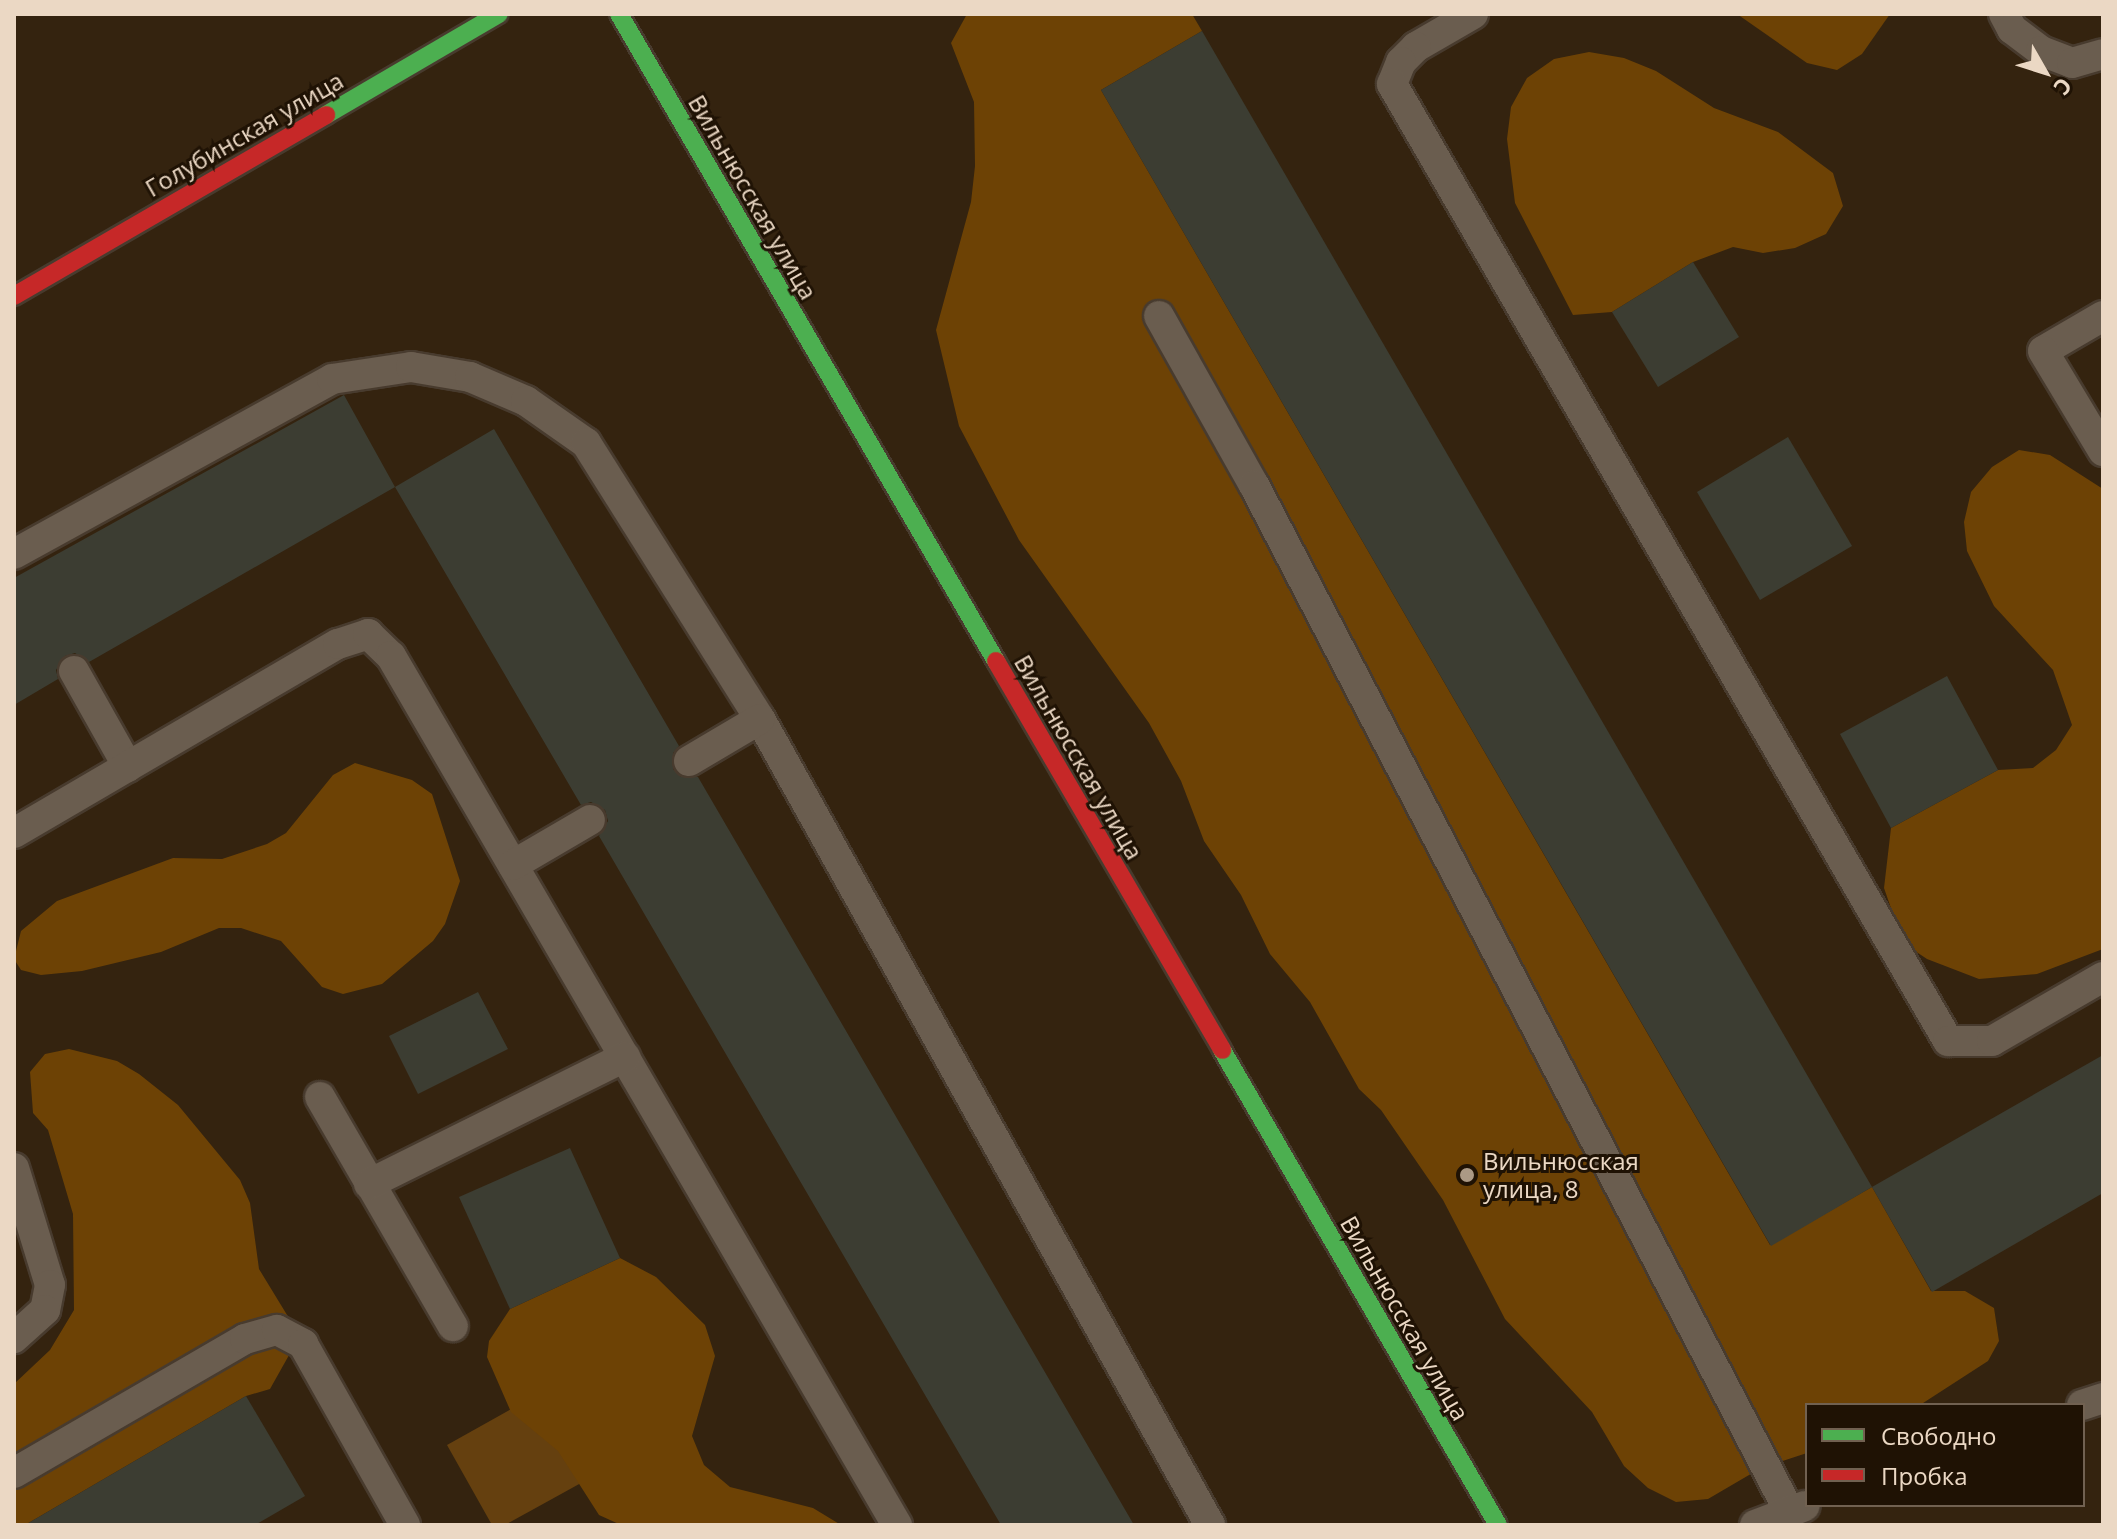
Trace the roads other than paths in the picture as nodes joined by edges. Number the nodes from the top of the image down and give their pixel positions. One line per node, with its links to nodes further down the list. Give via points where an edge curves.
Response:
1 (499, 14): 6 (street, Голубинская улица)
2 (619, 14): 30 (street, Вильнюсская улица)
3 (1473, 14): 18 (lane, via 1416,47 1401,62 1392,84 1948,1041 1992,1041)
4 (2004, 14): 5 (lane, via 2012,29 2041,51 2072,63)
5 (2103, 54)
6 (14, 296)
7 (1159, 316): 26 (lane)
8 (2103, 316): 9 (lane, via 2043,351)
9 (2103, 451)
10 (16, 565): 12 (lane, via 332,379 411,367 470,377 526,401 586,443)
11 (74, 671): 14 (lane)
12 (760, 719): 13 (lane); 29 (lane)
13 (689, 761)
14 (128, 767): 16 (lane); 17 (lane, via 338,644 368,634 391,656)
15 (590, 820): 17 (lane)
16 (14, 833)
17 (513, 865): 19 (lane)
18 (2103, 977)
19 (625, 1057): 22 (lane); 28 (lane)
20 (320, 1097): 22 (lane)
21 (14, 1168): 24 (lane, via 50,1285 45,1310)
22 (369, 1184): 23 (lane)
23 (453, 1326)
24 (14, 1338)
25 (14, 1473): 27 (lane, via 245,1339 277,1330 303,1344)
26 (1798, 1508): 31 (lane)
27 (405, 1525)
28 (897, 1525)
29 (1210, 1525)
30 (1498, 1525)
31 (1755, 1525)

